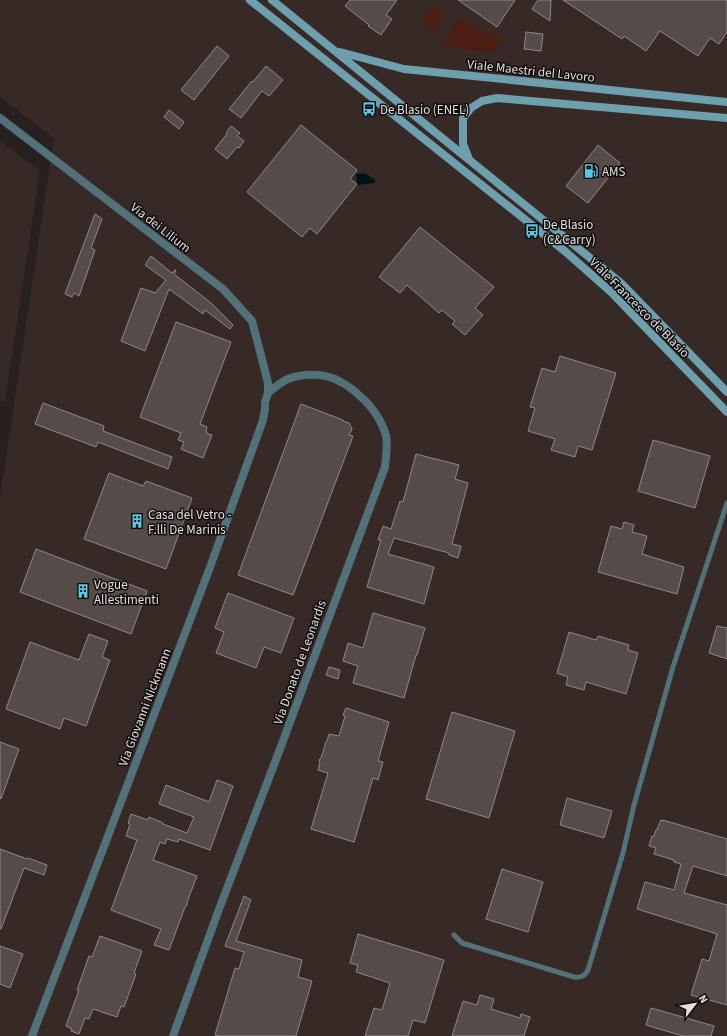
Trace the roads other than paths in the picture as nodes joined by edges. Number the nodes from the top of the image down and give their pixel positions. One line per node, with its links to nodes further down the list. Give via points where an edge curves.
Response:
1 (250, 0): 11 (street, Viale Francesco de Blasio, via 567,253 611,292)
2 (272, 0): 3 (street, Viale Francesco de Blasio)
3 (336, 51): 4 (street, Viale Maestri del Lavoro, via 404,69); 7 (street, Viale Francesco de Blasio)
4 (727, 102)
5 (0, 118): 8 (street, Via dei Lilium, via 223,289 252,321)
6 (727, 118): 7 (street, via 497,98 482,101 471,108 463,118 463,144)
7 (469, 159): 9 (street, Viale Francesco de Blasio, via 621,283)
8 (268, 383): 10 (street, Via Giovanni Nickmann)
9 (727, 392)
10 (268, 393): 14 (street, Via Giovanni Nickmann, via 263,420 209,570); 15 (street, Via Donato de Leonardis, via 288,379 302,375 326,376 338,380 354,390 373,410 386,434 387,449 382,474)
11 (727, 412)
12 (727, 503): 13 (lane, via 673,667 623,853 588,970 584,976 574,977 462,943)
13 (454, 935)
14 (32, 1036)
15 (174, 1036)

